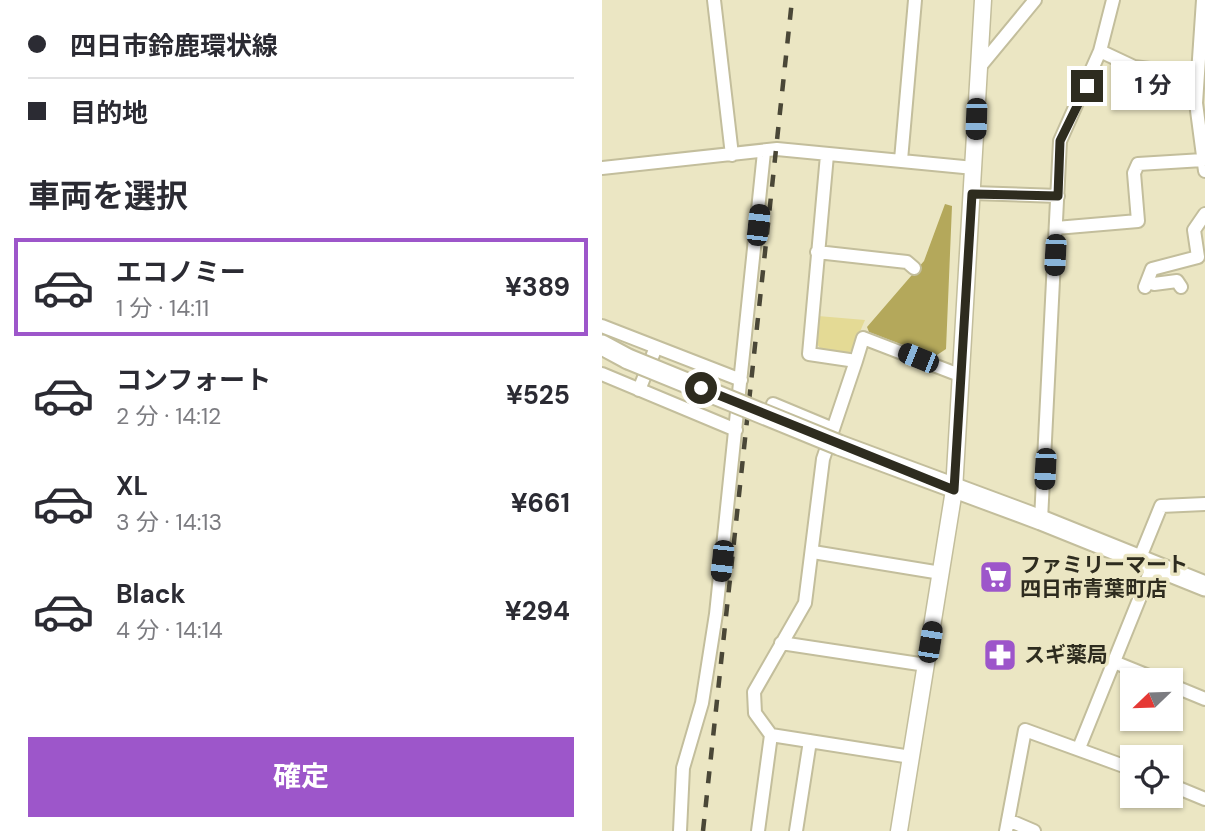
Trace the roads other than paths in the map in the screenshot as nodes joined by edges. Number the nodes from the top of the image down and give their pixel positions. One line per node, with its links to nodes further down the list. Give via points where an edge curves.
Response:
1 (715, 0): 11 (street)
2 (915, 0): 13 (street)
3 (983, 0): 8 (street)
4 (1035, 0): 8 (street)
5 (1113, 0): 7 (street)
6 (1203, 0): 9 (street)
7 (1100, 51): 9 (street, via 1134,67); 18 (street, via 1060,141)
8 (978, 69): 16 (street)
9 (1197, 75): 14 (street)
10 (764, 152): 11 (street); 12 (street, via 777,149); 30 (street)
11 (732, 155): 15 (street)
12 (827, 155): 13 (street); 21 (street)
13 (901, 160): 16 (street)
14 (1204, 166): 20 (street, via 1138,164 1134,173 1138,221)
15 (602, 168)
16 (974, 168): 17 (street)
17 (972, 194): 18 (street); 29 (street)
18 (1058, 196): 20 (street)
19 (1205, 214): 23 (street, via 1194,230 1198,257 1152,269 1147,284 1177,281)
20 (1056, 228): 37 (street)
21 (817, 252): 22 (street, via 907,262); 27 (street, via 808,354)
22 (914, 268)
23 (1181, 287)
24 (602, 326): 25 (street)
25 (656, 347): 30 (street); 31 (street)
26 (602, 349): 34 (main road, bridge)
27 (856, 361): 29 (street, via 863,338); 34 (street)
28 (602, 374): 31 (street)
29 (962, 376): 35 (street)
30 (741, 380): 33 (street)
31 (639, 390): 33 (street)
32 (772, 404): 34 (street)
33 (736, 430): 56 (street, via 716,614 702,703 683,768)
34 (836, 437): 35 (main road); 38 (street, via 823,459)
35 (954, 490): 37 (main road); 40 (street)
36 (1205, 504): 39 (street, via 1161,506)
37 (1041, 520): 39 (main road)
38 (813, 552): 40 (street); 42 (street, via 805,603)
39 (1146, 562): 41 (main road); 43 (street)
40 (941, 573): 44 (street)
41 (1205, 586)
42 (781, 643): 44 (street); 48 (street, via 754,692 755,713)
43 (1114, 662): 45 (street); 50 (street)
44 (926, 665): 51 (street)
45 (1129, 668)
46 (1183, 690): 47 (street)
47 (1205, 699)
48 (771, 735): 49 (street); 57 (street)
49 (810, 741): 51 (street); 58 (street)
50 (1079, 748): 52 (street); 55 (street, via 1025,730)
51 (911, 757): 59 (street)
52 (1120, 764)
53 (1183, 790): 54 (street)
54 (1205, 799)
55 (1007, 826): 60 (street)
56 (680, 831)
57 (758, 831)
58 (796, 831)
59 (899, 831)
60 (1034, 831)

